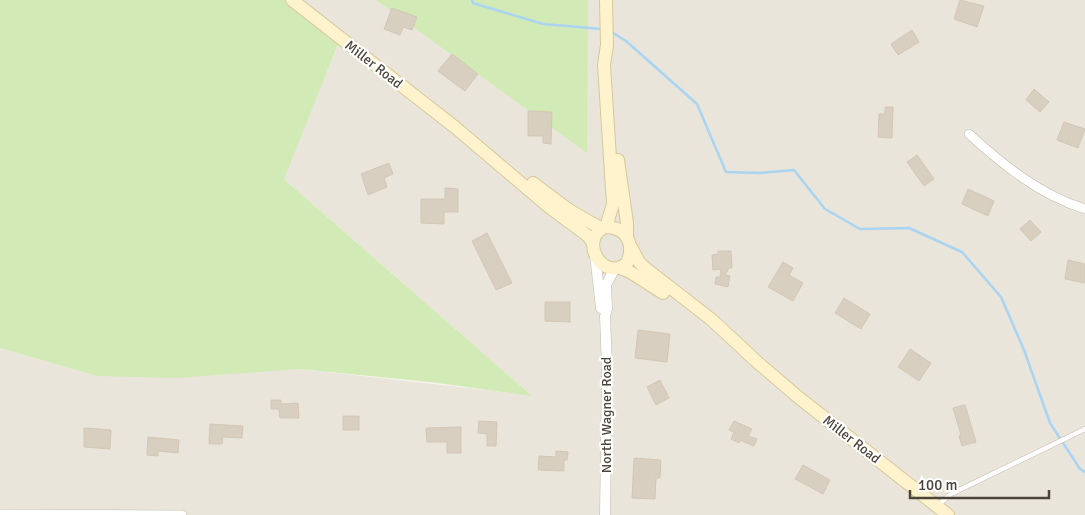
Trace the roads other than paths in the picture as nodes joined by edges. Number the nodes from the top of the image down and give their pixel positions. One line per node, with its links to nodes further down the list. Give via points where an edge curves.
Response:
1 (292, 0): 4 (main road, Miller Road)
2 (606, 0): 3 (main road)
3 (607, 41): 7 (main road, via 604,65 613,204); 8 (main road)
4 (456, 128): 7 (main road, Miller Road, via 569,210); 9 (main road, Miller Road, via 588,236)
5 (969, 134): 6 (street, via 1028,183)
6 (1085, 209)
7 (604, 228): 8 (main road, via 623,231); 9 (main road, via 597,233)
8 (629, 242): 10 (main road, via 628,263); 12 (main road, Miller Road, via 645,268 712,320)
9 (594, 249): 10 (main road, via 599,262); 11 (street, North Wagner Road)
10 (618, 268): 11 (street, North Wagner Road, via 606,285); 12 (main road, Miller Road, via 652,285)
11 (605, 316): 17 (street, North Wagner Road)
12 (756, 361): 14 (main road, Miller Road)
13 (1085, 430): 14 (lane, via 951,494)
14 (937, 506): 18 (main road, Miller Road)
15 (1, 514): 16 (street)
16 (182, 515)
17 (605, 515)
18 (948, 515)

